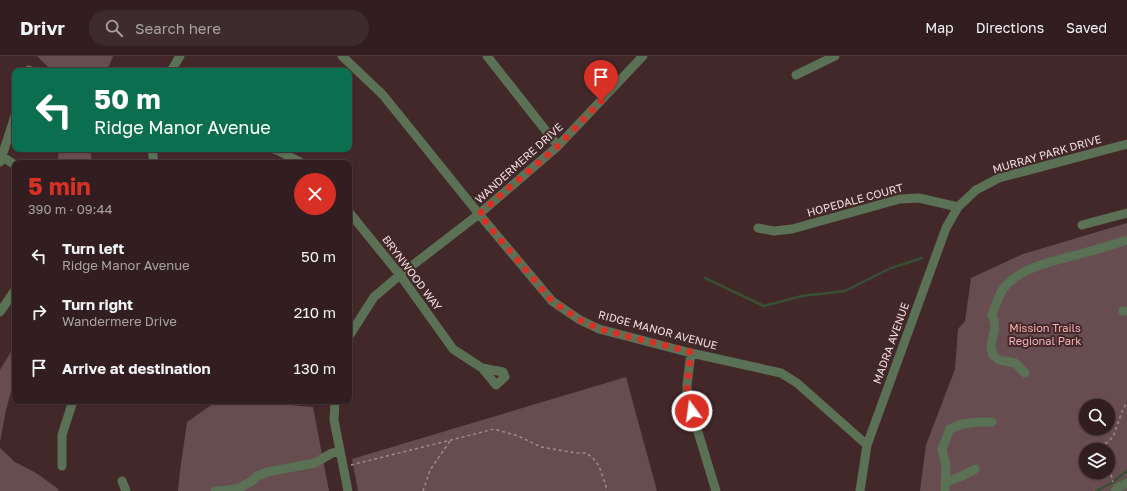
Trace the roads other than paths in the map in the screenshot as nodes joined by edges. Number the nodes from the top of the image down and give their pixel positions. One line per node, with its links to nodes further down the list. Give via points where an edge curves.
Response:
1 (180, 56): 6 (street)
2 (342, 56): 17 (street, RIDGE MANOR AVENUE, via 383,95)
3 (643, 56): 10 (street, WANDERMERE DRIVE)
4 (836, 56): 7 (street)
5 (493, 58): 10 (street)
6 (173, 68)
7 (796, 75)
8 (12, 125): 12 (street)
9 (1127, 144): 15 (street, MURRAY PARK DRIVE, via 999,178 976,190)
10 (558, 146): 17 (street, WANDERMERE DRIVE)
11 (283, 152): 13 (street)
12 (1, 160): 14 (street)
13 (297, 160)
14 (12, 164)
15 (958, 207): 20 (street, HOPEDALE COURT, via 919,198 900,199 792,229 774,231); 32 (street, MADRA AVENUE, via 946,228)
16 (1127, 213): 19 (street)
17 (479, 214): 22 (street, WANDERMERE DRIVE); 26 (street, RIDGE MANOR AVENUE, via 552,301 580,320 599,329)
18 (352, 216): 22 (street, BRYNWOOD WAY)
19 (1082, 225)
20 (758, 228)
21 (1127, 240): 28 (street, via 1035,266 1004,288 992,315 996,322 991,347 993,356 1015,363)
22 (400, 275): 25 (street, WANDERMERE DRIVE, via 374,297); 27 (street, BRYNWOOD WAY, via 453,349)
23 (12, 294): 24 (street)
24 (0, 312)
25 (352, 331)
26 (691, 352): 32 (street, RIDGE MANOR AVENUE, via 782,373 797,383); 43 (street, via 687,396)
27 (482, 368)
28 (1025, 373)
29 (72, 404): 34 (street, via 62,434)
30 (335, 404): 33 (street)
31 (992, 422): 38 (street, via 962,424 950,430 942,449 946,466)
32 (867, 445): 44 (street, MADRA AVENUE)
33 (336, 452): 41 (street, via 315,462 267,472 241,487); 42 (street, via 343,466)
34 (62, 466)
35 (975, 469): 38 (street)
36 (122, 481): 40 (street)
37 (1127, 482): 39 (street)
38 (946, 486)
39 (1116, 490)
40 (126, 491)
41 (215, 491)
42 (348, 491)
43 (716, 491)
44 (860, 491)

